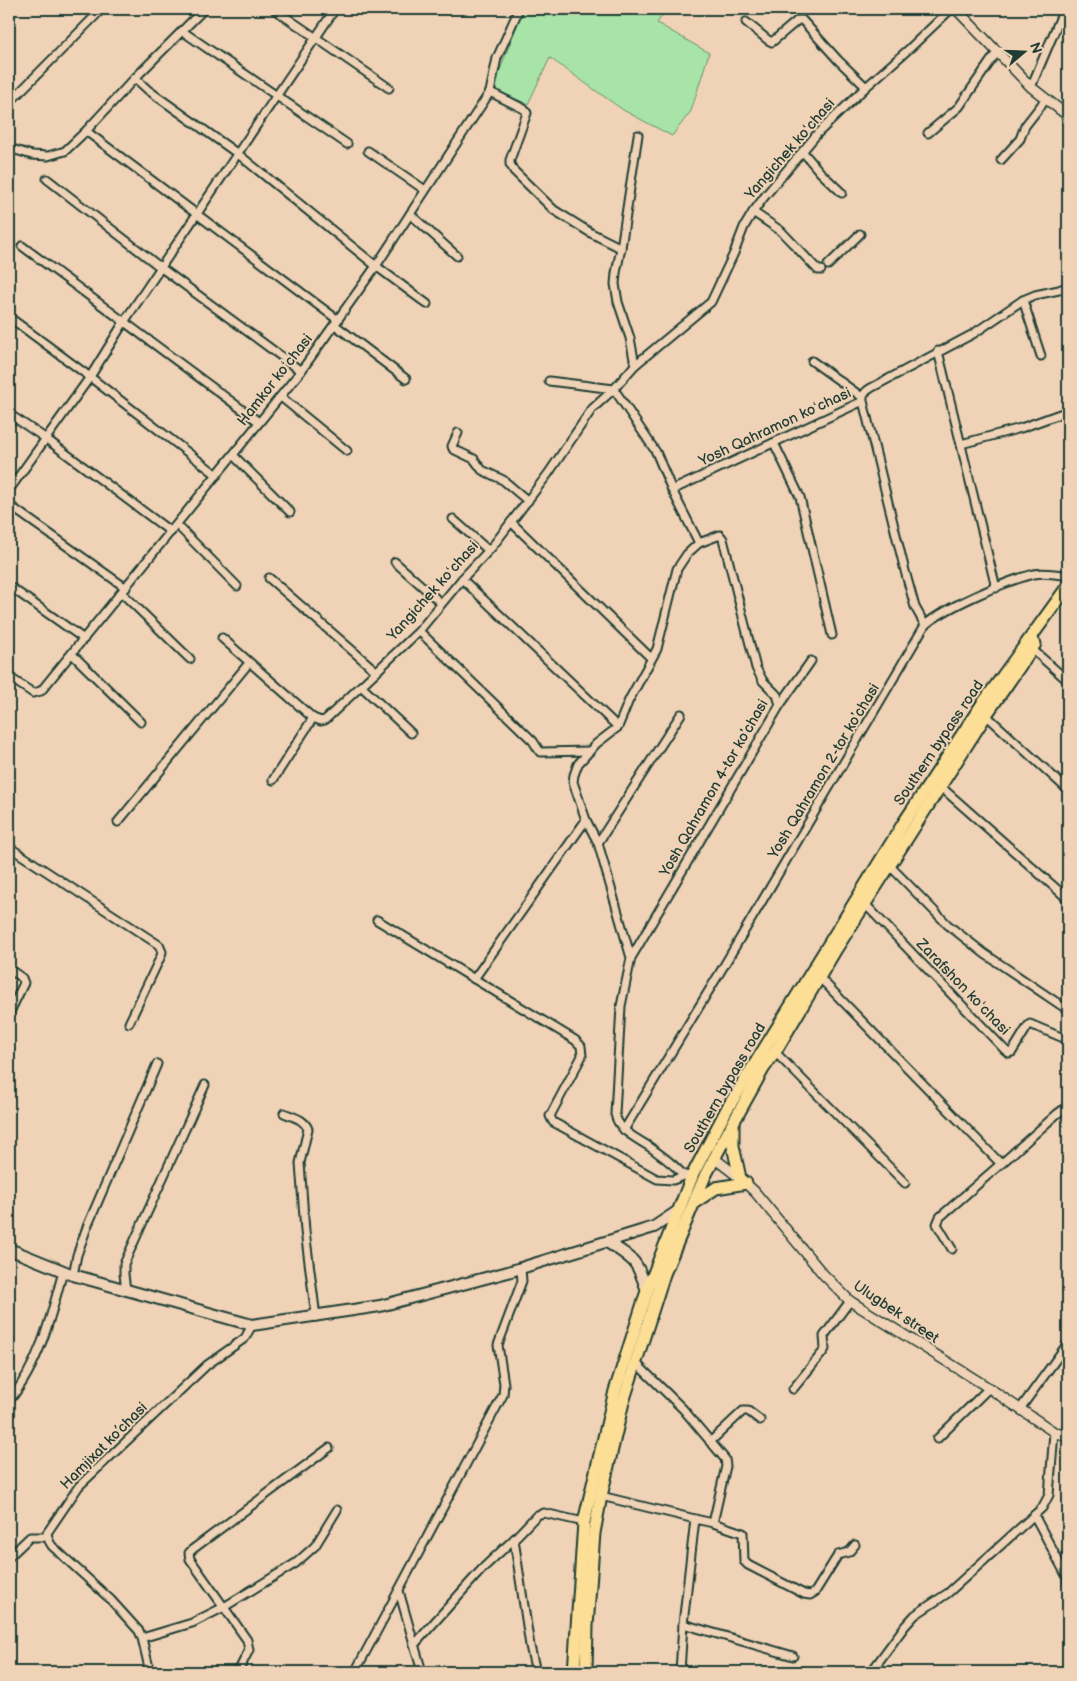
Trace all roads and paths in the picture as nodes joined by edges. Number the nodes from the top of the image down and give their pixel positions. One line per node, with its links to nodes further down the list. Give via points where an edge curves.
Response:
1 (102, 9): 20 (street)
2 (204, 9): 10 (street)
3 (274, 9): 11 (street)
4 (335, 9): 11 (street)
5 (518, 9): 17 (street, Hamkor koʻchasi, via 497,58)
6 (951, 9): 14 (street, Yangichek koʻchasi)
7 (956, 9): 12 (street)
8 (1064, 9): 15 (street)
9 (746, 22): 14 (street, via 772,42 802,20)
10 (182, 30): 13 (street); 18 (street)
11 (315, 38): 16 (street); 18 (street)
12 (997, 52): 15 (street); 23 (street, via 959,107)
13 (135, 78): 22 (street); 29 (street)
14 (866, 87): 28 (street, Yangichek koʻchasi)
15 (1032, 87): 19 (street)
16 (388, 88)
17 (490, 92): 32 (street, Hamkor koʻchasi); 39 (street, via 527,113 510,160 514,171 554,210)
18 (278, 96): 25 (street); 29 (street)
19 (1046, 100): 21 (street); 30 (street)
20 (9, 103)
21 (1068, 116)
22 (86, 131): 26 (street, via 65,151 48,156); 35 (street)
23 (928, 133)
24 (638, 135): 39 (street)
25 (346, 144)
26 (9, 148)
27 (368, 151): 32 (street)
28 (803, 152): 33 (street); 34 (street, Yangichek koʻchasi)
29 (238, 154): 35 (street); 41 (street)
30 (1001, 160)
31 (46, 179): 42 (street)
32 (425, 190): 36 (street, Hamkor koʻchasi)
33 (842, 193)
34 (753, 212): 37 (street, via 781,232 818,270 825,268); 52 (street, Yangichek koʻchasi, via 711,302)
35 (197, 214): 42 (street); 48 (street)
36 (410, 214): 40 (street); 41 (street, Hamkor koʻchasi)
37 (860, 234)
38 (22, 246): 47 (street)
39 (621, 248): 52 (street, via 615,284)
40 (457, 256)
41 (376, 266): 45 (street); 48 (street, Hamkor koʻchasi)
42 (160, 267): 47 (street); 53 (street)
43 (1068, 286): 44 (street, Yosh Qahramon koʻchasi)
44 (1023, 300): 49 (street, Yosh Qahramon koʻchasi, via 973,334); 50 (street)
45 (427, 304)
46 (9, 316): 54 (street)
47 (124, 322): 54 (street); 62 (street)
48 (337, 323): 53 (street, Hamkor koʻchasi); 55 (street)
49 (938, 351): 59 (street, Yosh Qahramon koʻchasi, via 864,392); 66 (street)
50 (1040, 356)
51 (812, 361): 59 (street)
52 (635, 365): 57 (street, Yangichek koʻchasi)
53 (301, 371): 58 (street, Hamkor koʻchasi)
54 (90, 377): 64 (street); 69 (street)
55 (406, 379)
56 (549, 381): 57 (street)
57 (614, 389): 71 (street, via 656,452); 72 (street, Yangichek koʻchasi, via 592,409)
58 (280, 397): 62 (street, Hamkor koʻchasi); 67 (street)
59 (862, 399): 65 (street, Yosh Qahramon koʻchasi); 92 (street, via 905,571 916,608)
60 (1068, 412): 66 (street)
61 (9, 414): 64 (street)
62 (260, 422): 68 (street, Hamkor koʻchasi)
63 (458, 433): 72 (street, via 453,449 474,459 482,470 503,480)
64 (45, 438): 70 (street); 78 (street)
65 (774, 443): 71 (street, Yosh Qahramon koʻchasi); 94 (street, via 800,497)
66 (961, 444): 88 (street)
67 (347, 451)
68 (233, 455): 69 (street, Hamkor koʻchasi); 74 (street)
69 (217, 476): 77 (street, Hamkor koʻchasi)
70 (9, 490)
71 (672, 490): 79 (street)
72 (528, 500): 76 (street, Yangichek koʻchasi)
73 (9, 505): 89 (street)
74 (290, 512)
75 (453, 519): 80 (street)
76 (512, 522): 80 (street, Yangichek koʻchasi); 99 (street)
77 (177, 525): 78 (street, Hamkor koʻchasi); 86 (street)
78 (171, 532): 89 (street, Hamkor koʻchasi)
79 (699, 543): 99 (street, via 677,569 657,649); 107 (street, Yosh Qahramon 4-tor koʼchasi, via 717,535 723,539 756,668 777,695)
80 (488, 550): 84 (street, Yangichek koʻchasi)
81 (395, 562): 91 (street)
82 (1068, 576): 88 (street, via 1035,574)
83 (269, 578): 103 (street)
84 (462, 579): 91 (street, Yangichek koʻchasi); 112 (street)
85 (9, 586): 96 (street)
86 (237, 586)
87 (1068, 586): 143 (highway, Southern bypass road, via 981,706 905,821)
88 (996, 588): 92 (street, via 948,609)
89 (124, 591): 96 (street, Hamkor koʻchasi); 100 (street)
90 (1068, 599): 97 (highway, Southern bypass road)
91 (441, 602): 93 (street, Yangichek koʻchasi)
92 (925, 625): 140 (street, Yosh Qahramon 2-tor koʼchasi)
93 (419, 631): 103 (street, Yangichek koʻchasi); 114 (street, via 533,741 540,752)
94 (832, 636)
95 (222, 638): 102 (street)
96 (84, 639): 98 (street, Hamkor koʻchasi)
97 (1032, 649): 105 (street); 109 (highway, Southern bypass road)
98 (72, 654): 104 (street, Hamkor koʻchasi, via 40,692 33,693); 111 (street)
99 (651, 658): 112 (street)
100 (190, 659)
101 (811, 661): 107 (street)
102 (249, 663): 110 (street); 119 (street)
103 (376, 672): 106 (street, Yangichek koʻchasi)
104 (9, 677)
105 (1068, 681)
106 (361, 686): 110 (street, Yangichek koʻchasi, via 325,720); 113 (street)
107 (780, 705): 126 (street, Yosh Qahramon 4-tor koʼchasi)
108 (681, 714): 120 (street)
109 (986, 715): 116 (highway, Southern bypass road); 117 (street)
110 (313, 718): 115 (street)
111 (141, 722)
112 (618, 727): 114 (street)
113 (411, 733)
114 (590, 751): 118 (street, via 578,764 573,782)
115 (273, 780)
116 (941, 787): 122 (highway, Southern bypass road); 123 (street)
117 (1068, 790)
118 (586, 820): 120 (street); 129 (street)
119 (118, 822)
120 (598, 843): 126 (street)
121 (9, 847): 132 (street, via 159,945 161,956)
122 (890, 866): 124 (highway, Southern bypass road); 130 (street, via 948,924 985,954)
123 (1068, 899)
124 (865, 904): 128 (highway, Southern bypass road); 133 (street, Zarafshon koʻchasi, via 1009,1053 1030,1024)
125 (377, 920): 129 (street)
126 (631, 958): 140 (street, via 621,1006 615,1114 617,1123)
127 (9, 970): 131 (street, via 24,983)
128 (820, 978): 134 (highway, Southern bypass road); 142 (street)
129 (474, 979): 143 (street, via 581,1046 582,1056 550,1116 553,1122 657,1180 673,1180)
130 (1068, 1010)
131 (9, 1014)
132 (129, 1023)
133 (1068, 1040)
134 (775, 1052): 139 (highway, Southern bypass road); 145 (street)
135 (157, 1064): 152 (street)
136 (205, 1085): 153 (street, via 124,1264)
137 (1068, 1106): 142 (street)
138 (284, 1113): 156 (street, via 300,1120 308,1129 300,1163)
139 (732, 1123): 141 (highway, Southern bypass road); 144 (highway, via 733,1146)
140 (624, 1130): 143 (street)
141 (714, 1158): 144 (street, Ulugbek street); 146 (highway, Southern bypass road)
142 (1001, 1164): 149 (street, via 940,1217 937,1224)
143 (688, 1175): 147 (highway, Southern bypass road)
144 (743, 1180): 146 (highway, via 716,1188); 155 (street, Ulugbek street)
145 (905, 1184)
146 (694, 1203): 159 (highway, Southern bypass road, via 664,1274)
147 (678, 1211): 148 (main road, via 654,1227); 154 (highway, Southern bypass road)
148 (607, 1242): 151 (main road); 154 (main road, via 631,1257)
149 (952, 1249)
150 (9, 1250): 152 (main road)
151 (521, 1268): 156 (main road, via 380,1306); 181 (street, via 522,1281 498,1345 503,1395)
152 (68, 1273): 153 (main road); 162 (street, via 34,1362)
153 (126, 1291): 157 (main road)
154 (647, 1291): 174 (highway, Southern bypass road, via 615,1391)
155 (850, 1301): 160 (street, Ulugbek street); 161 (street, via 824,1336 825,1349)
156 (316, 1317): 157 (main road)
157 (252, 1326): 176 (street, Hamjixat ko’chasi, via 245,1338 207,1365 79,1486 49,1529)
158 (1068, 1343): 163 (street)
159 (636, 1363): 168 (street, via 683,1409); 170 (highway, Southern bypass road, via 623,1402)
160 (989, 1388): 163 (street, Ulugbek street); 167 (street)
161 (793, 1389)
162 (9, 1401)
163 (1020, 1409): 165 (street, Ulugbek street)
164 (760, 1420): 168 (street, via 743,1411)
165 (1054, 1432): 166 (street, Ulugbek street); 172 (street, via 1049,1495)
166 (1068, 1437)
167 (937, 1439)
168 (710, 1442): 175 (street, via 726,1462)
169 (329, 1448): 182 (street, via 189,1553)
170 (601, 1496): 173 (street); 193 (highway, Southern bypass road, via 594,1533)
171 (337, 1510): 182 (street, via 315,1546 296,1563)
172 (1034, 1515): 180 (street, via 1067,1577); 195 (street, via 948,1593 915,1615)
173 (695, 1519): 175 (street); 183 (street)
174 (584, 1522): 177 (street, via 540,1514); 192 (highway, Southern bypass road)
175 (713, 1523): 178 (street, via 744,1533 743,1556 748,1565 810,1595 838,1555 849,1552)
176 (47, 1537): 179 (street, via 30,1537); 184 (street, via 52,1546 110,1599 139,1630)
177 (514, 1539): 185 (street, via 483,1568); 191 (street)
178 (855, 1545)
179 (9, 1557)
180 (1068, 1585)
181 (399, 1592): 185 (street); 189 (street)
182 (224, 1607): 184 (street, via 182,1627); 188 (street, via 249,1646)
183 (683, 1624): 186 (street); 194 (street)
184 (142, 1638): 187 (street)
185 (414, 1645): 190 (street)
186 (793, 1656)
187 (148, 1672)
188 (238, 1672)
189 (355, 1672)
190 (422, 1672)
191 (536, 1672)
192 (574, 1672)
193 (586, 1672)
194 (680, 1672)
195 (871, 1672)

